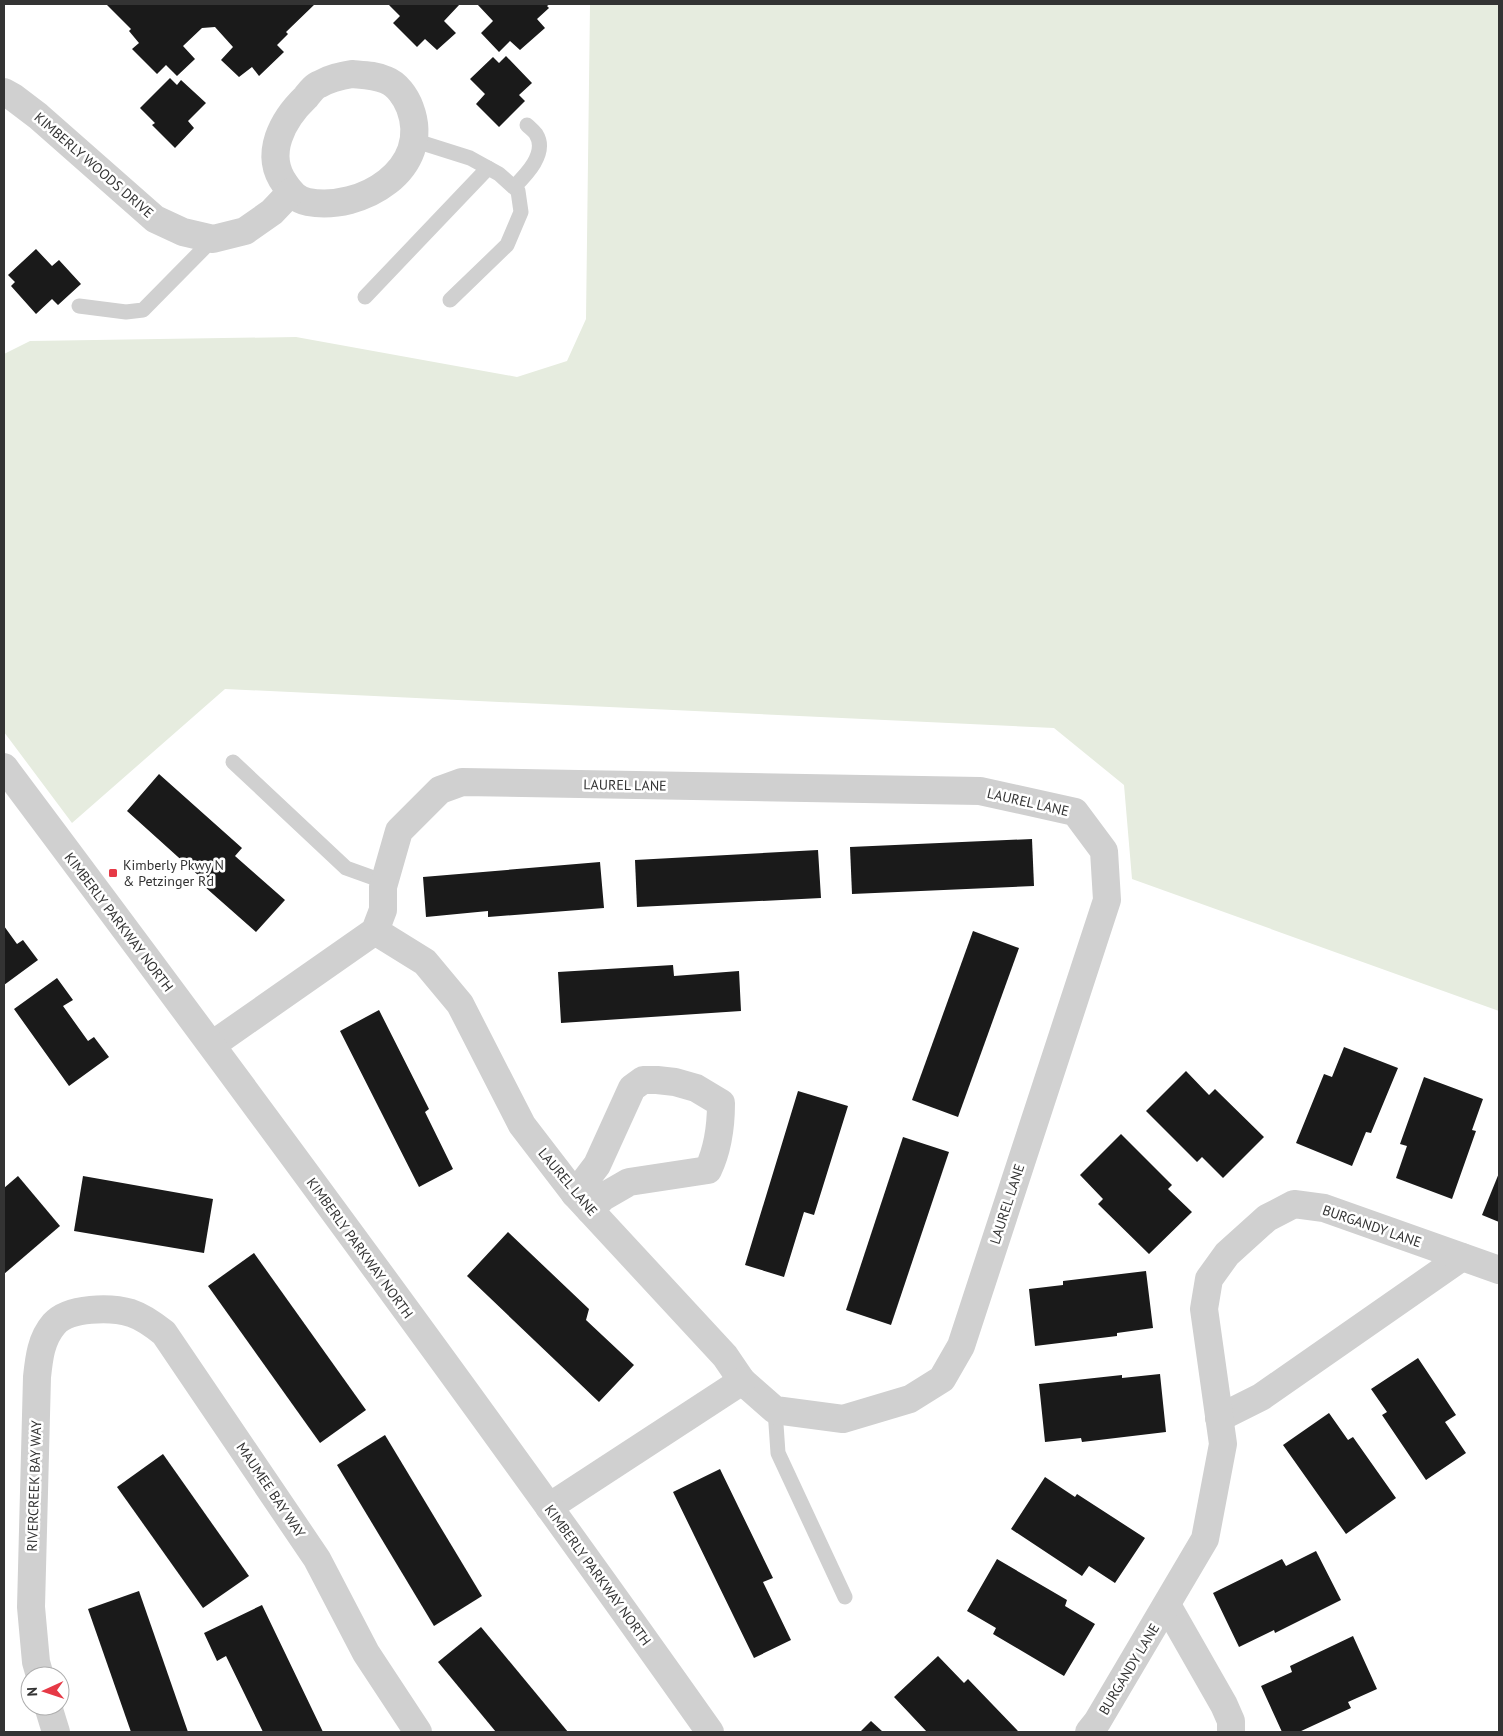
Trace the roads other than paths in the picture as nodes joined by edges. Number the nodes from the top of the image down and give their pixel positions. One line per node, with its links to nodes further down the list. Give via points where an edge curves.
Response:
1 (4, 92): 7 (street, KIMBERLY WOODS DRIVE, via 38,116 155,219 183,232)
2 (527, 125): 5 (lane, via 537,135 538,150 531,169)
3 (413, 140): 4 (lane, via 470,158); 6 (street, via 397,173 385,185 365,196 341,203 320,204 301,201); 6 (street, via 414,126 406,100 387,80 352,74 318,84 293,110 278,136 277,166 282,181)
4 (488, 168): 5 (lane); 8 (lane)
5 (514, 187): 9 (lane, via 518,191 521,212 507,245)
6 (291, 192): 7 (street, KIMBERLY WOODS DRIVE, via 272,212 245,231)
7 (213, 239): 10 (lane, via 143,310 126,312)
8 (365, 297)
9 (450, 300)
10 (79, 306)
11 (233, 762): 13 (lane, via 346,868)
12 (4, 768): 15 (street, KIMBERLY PARKWAY NORTH)
13 (385, 882): 14 (street, LAUREL LANE, via 382,910); 21 (street, LAUREL LANE, via 399,831 440,790 462,782 980,791 1075,812 1104,851 1107,900 961,1346 942,1379 910,1399 843,1419)
14 (375, 931): 15 (street); 16 (street, LAUREL LANE, via 425,962 460,1004 522,1125)
15 (212, 1045): 23 (street, KIMBERLY PARKWAY NORTH)
16 (583, 1202): 16 (street, via 603,1197 629,1182 708,1170 715,1155 722,1103 696,1088 675,1082 643,1080 632,1088); 20 (street, LAUREL LANE, via 725,1356)
17 (1462, 1257): 18 (street, BURGANDY LANE); 22 (street, via 1261,1397); 22 (street, BURGANDY LANE, via 1324,1208 1294,1204 1267,1218 1227,1254 1209,1279 1204,1309)
18 (1499, 1270)
19 (76, 1311): 26 (street, RIVERCREEK BAY WAY, via 55,1323 40,1350 31,1607); 29 (street, MAUMEE BAY WAY, via 131,1313 164,1332 317,1559 366,1653)
20 (742, 1381): 21 (street, LAUREL LANE); 23 (street)
21 (775, 1410): 24 (lane, via 778,1453)
22 (1219, 1418): 25 (street, BURGANDY LANE, via 1223,1444 1205,1539)
23 (549, 1507): 30 (street, KIMBERLY PARKWAY NORTH)
24 (845, 1597)
25 (1167, 1605): 31 (street, BURGANDY LANE); 32 (street, BURGANDY LANE, via 1224,1705 1231,1721)
26 (37, 1666)
27 (51, 1716): 28 (street)
28 (56, 1732)
29 (418, 1732)
30 (710, 1732)
31 (1089, 1732)
32 (1231, 1732)

